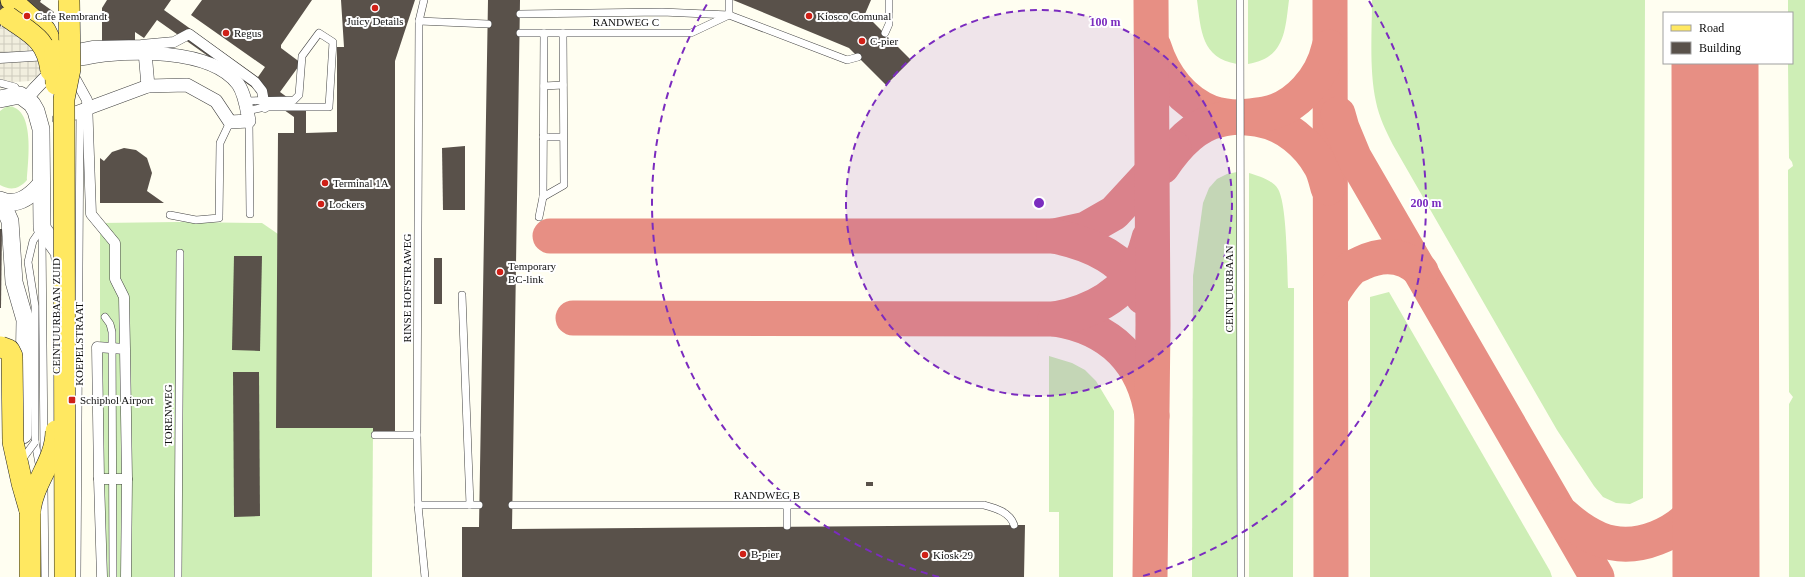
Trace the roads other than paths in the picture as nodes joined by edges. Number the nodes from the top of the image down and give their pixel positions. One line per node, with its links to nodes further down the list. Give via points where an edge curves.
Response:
1 (11, 0): 17 (main road, via 45,30)
2 (70, 0): 11 (main road, bridge)
3 (424, 0): 10 (lane, RINSE HOFSTRAWEG)
4 (729, 0): 9 (lane)
5 (889, 0): 16 (lane, via 889,24)
6 (1240, 0): 73 (lane, CEINTUURBAAN)
7 (0, 10): 28 (main road, bridge, via 47,50)
8 (520, 14): 9 (lane, RANDWEG C, via 662,12)
9 (729, 16): 15 (lane, RANDWEG C, via 691,33); 19 (lane, RANDWEG C, via 847,60)
10 (419, 21): 12 (lane); 48 (lane, RINSE HOFSTRAWEG)
11 (71, 24): 17 (street, bridge); 66 (main road, bridge, via 70,69 64,99)
12 (488, 24)
13 (520, 33): 14 (lane, RANDWEG C)
14 (544, 33): 15 (lane, RANDWEG C); 24 (lane)
15 (563, 33): 22 (lane)
16 (885, 34)
17 (58, 51): 20 (street, via 42,56); 27 (street, via 93,46 174,42 189,34 255,82 262,91); 28 (main road, CEINTUURBAAN ZUID, bridge); 47 (street, via 87,100 91,214 115,243 115,279 124,297)
18 (145, 52): 23 (street); 25 (street, via 97,56 62,64); 30 (street, via 199,60 223,71 238,84)
19 (858, 57)
20 (0, 58)
21 (0, 83): 25 (lane, via 16,87)
22 (563, 85): 24 (lane); 34 (lane)
23 (148, 86): 29 (street); 31 (street, via 187,85 216,101)
24 (544, 86): 33 (lane)
25 (23, 97): 26 (street); 32 (street, via 36,111)
26 (0, 99)
27 (264, 104): 27 (lane, via 329,107 333,42 319,32 302,56 299,95 294,100); 30 (lane); 30 (lane)
28 (57, 109): 29 (street); 32 (street); 52 (main road, CEINTUURBAAN ZUID, bridge, via 56,434 54,452)
29 (80, 111): 67 (lane, KOEPELSTRAAT)
30 (247, 111): 31 (street); 38 (lane)
31 (230, 122): 39 (lane, via 220,143 219,218 196,220)
32 (41, 129): 35 (street)
33 (543, 137): 34 (lane); 36 (lane)
34 (563, 137): 36 (lane, via 564,186)
35 (41, 184): 37 (street, via 33,194 15,203); 41 (street)
36 (543, 197): 40 (lane)
37 (0, 201): 64 (street, via 10,221 14,282 25,320)
38 (250, 214)
39 (170, 215)
40 (540, 217)
41 (42, 228): 50 (lane, via 33,241 28,262 34,306); 64 (lane); 65 (street, KOEPELSTRAAT, via 59,252 61,261)
42 (180, 254): 71 (lane, TORENWEG)
43 (462, 295): 57 (lane)
44 (105, 317): 46 (lane, via 112,332)
45 (1, 347): 51 (main road, bridge, via 10,350 12,356 13,442)
46 (112, 347): 47 (street); 53 (street, via 97,347); 54 (lane)
47 (125, 349): 55 (street)
48 (417, 434): 49 (lane); 56 (lane, RINSE HOFSTRAWEG)
49 (375, 435)
50 (35, 442): 51 (lane, bridge); 52 (lane)
51 (18, 464): 61 (main road, bridge)
52 (41, 477): 61 (main road, CEINTUURBAAN ZUID, bridge, via 32,497)
53 (99, 479): 54 (street); 68 (street)
54 (113, 479): 55 (street); 69 (lane)
55 (127, 479): 70 (street)
56 (418, 505): 57 (lane); 72 (lane, RINSE HOFSTRAWEG)
57 (470, 505): 58 (lane)
58 (479, 505)
59 (512, 505): 60 (lane, RANDWEG B)
60 (787, 506): 62 (lane, RANDWEG B, via 984,506 1000,510); 63 (lane)
61 (30, 511): 64 (main road, CEINTUURBAAN ZUID)
62 (1014, 525)
63 (787, 526)
64 (30, 575)
65 (61, 577)
66 (65, 577)
67 (77, 577)
68 (102, 577)
69 (113, 577)
70 (126, 577)
71 (178, 577)
72 (425, 577)
73 (1241, 577)

